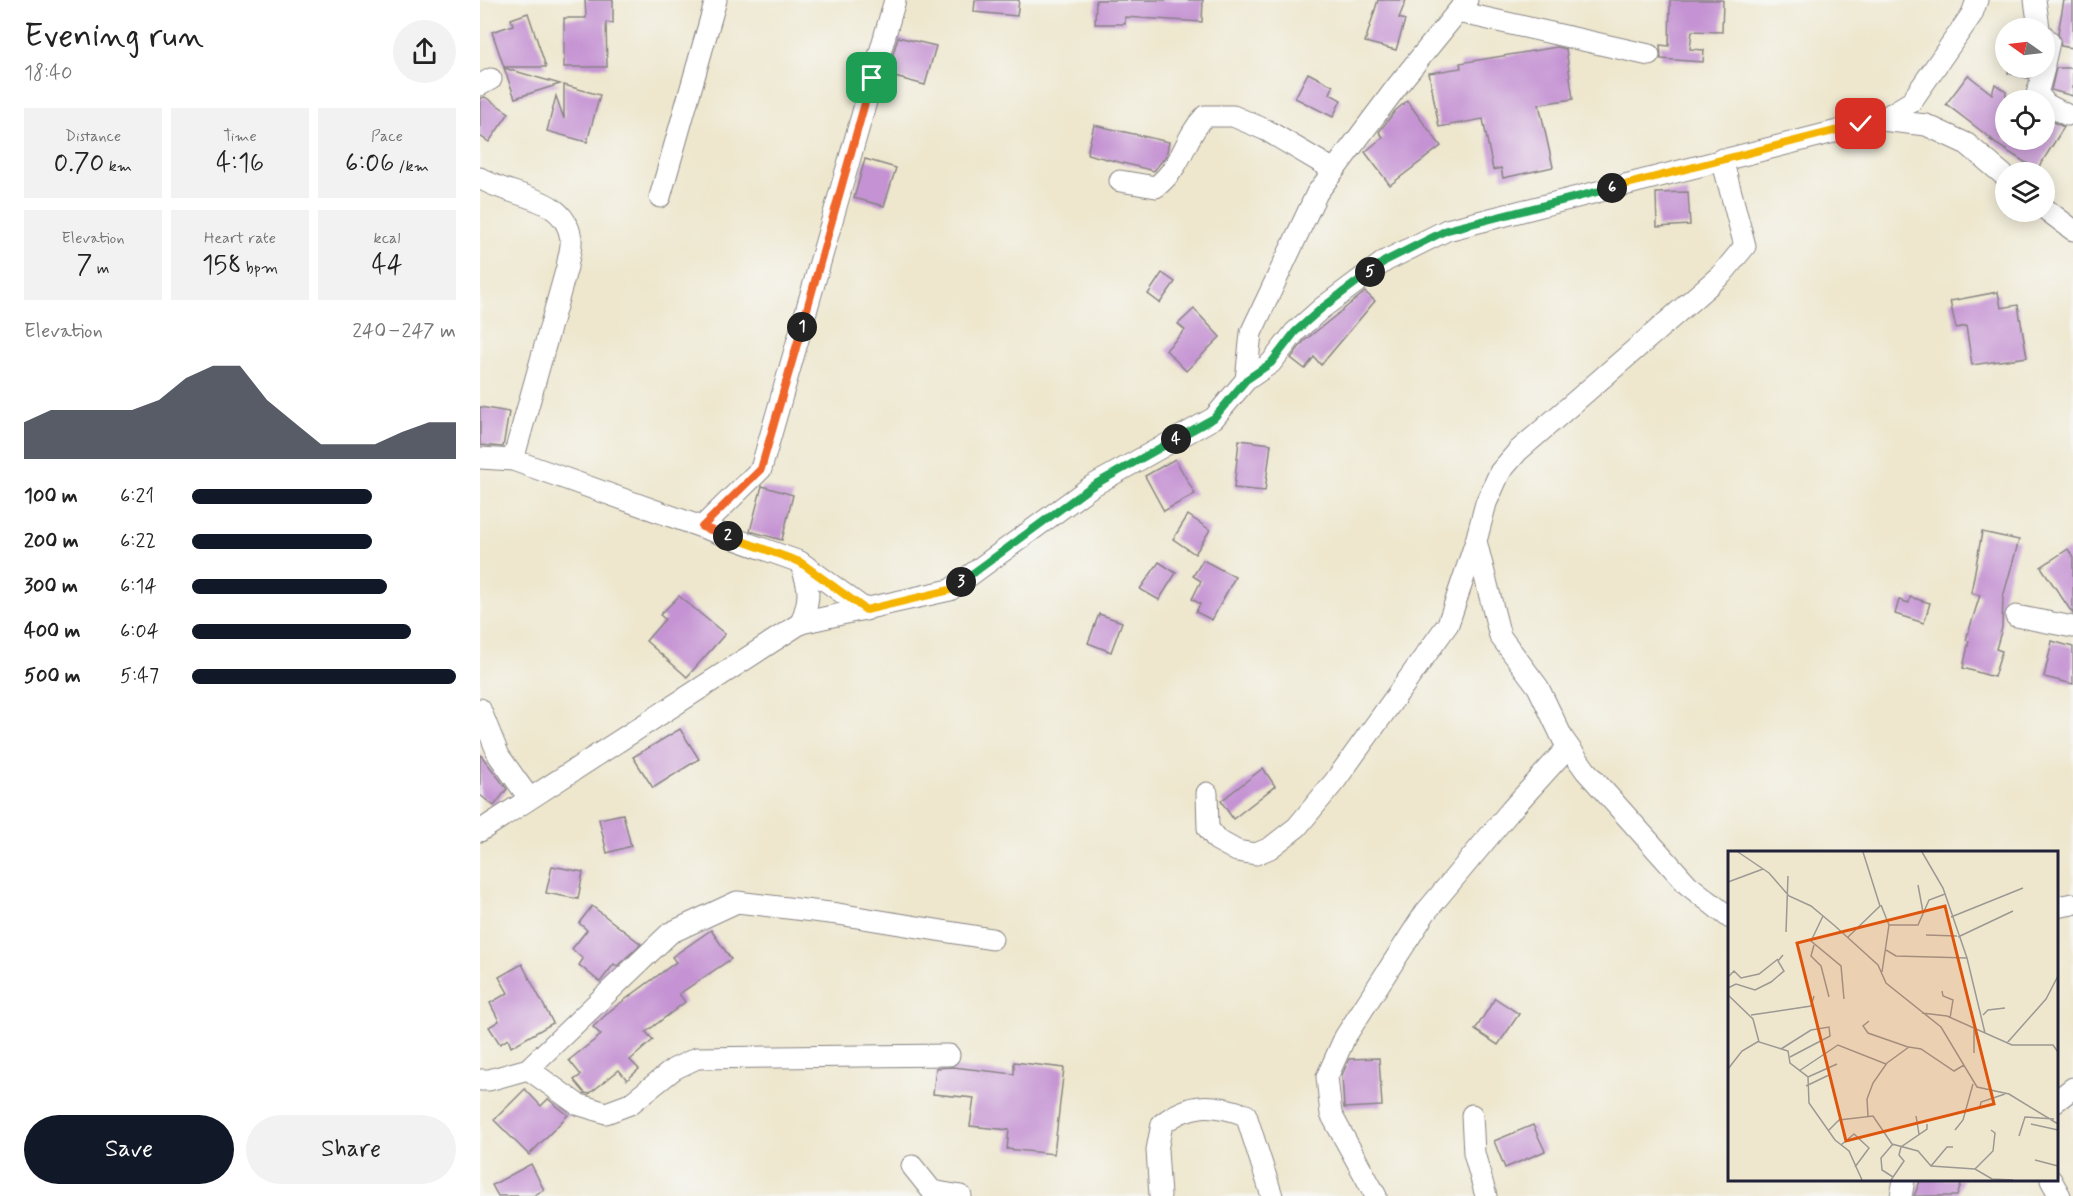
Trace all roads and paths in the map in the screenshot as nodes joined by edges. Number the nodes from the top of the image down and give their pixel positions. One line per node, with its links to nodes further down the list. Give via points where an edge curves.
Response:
1 (716, 0): 16 (street)
2 (895, 0): 22 (street, via 761,469)
3 (1977, 0): 10 (street, via 1972,14 1911,102)
4 (2035, 0): 6 (street)
5 (1462, 6): 7 (street); 13 (street)
6 (2038, 18)
7 (1649, 55)
8 (2055, 108): 9 (street)
9 (2067, 115)
10 (1881, 120): 11 (street); 12 (street, via 1926,125 1967,144)
11 (1722, 159): 19 (street, via 1447,230 1385,261 1322,308 1295,332 1271,363); 23 (street, via 1745,246 1722,274 1518,451 1500,472 1486,503)
12 (1995, 168)
13 (1334, 170): 15 (street, via 1266,130 1233,116 1205,116 1192,130 1176,166 1156,187); 19 (street, via 1317,193 1251,333)
14 (481, 180): 21 (street, via 555,208 571,240 567,267)
15 (1120, 181)
16 (660, 197)
17 (2055, 216): 18 (street)
18 (2073, 230)
19 (1246, 380): 25 (street, via 1214,418 1092,486 950,590)
20 (480, 458): 21 (street)
21 (513, 460): 22 (street)
22 (702, 527): 24 (street)
23 (1476, 541): 30 (street, via 1500,636 1538,687); 31 (street, via 1448,624 1335,781 1297,827 1256,854 1237,851 1216,840 1208,828)
24 (800, 562): 25 (street); 27 (street, via 810,602)
25 (866, 610): 27 (street)
26 (2016, 616): 28 (street)
27 (801, 623): 32 (street)
28 (2073, 627)
29 (480, 709): 32 (street, via 499,756)
30 (1569, 747): 36 (street, via 1688,885); 50 (street, via 1510,810 1425,913 1345,1037 1327,1077 1331,1114)
31 (1207, 794)
32 (529, 798): 33 (street)
33 (480, 831)
34 (2073, 904): 35 (street)
35 (2058, 907)
36 (1728, 916)
37 (992, 939): 39 (street, via 737,902 670,933)
38 (949, 1055): 39 (street, via 697,1058 674,1069 630,1104 606,1113 577,1104)
39 (528, 1069): 40 (street)
40 (480, 1080)
41 (2073, 1088): 42 (street)
42 (2058, 1099)
43 (1472, 1115): 51 (street, via 1474,1154)
44 (912, 1166): 47 (street, via 932,1191)
45 (1904, 1181): 52 (street)
46 (2051, 1181): 53 (street)
47 (961, 1196)
48 (1160, 1196): 49 (street, via 1157,1150 1162,1124 1178,1112 1197,1106 1230,1109 1246,1115)
49 (1272, 1196)
50 (1376, 1196)
51 (1486, 1196)
52 (1901, 1196)
53 (2060, 1196)

